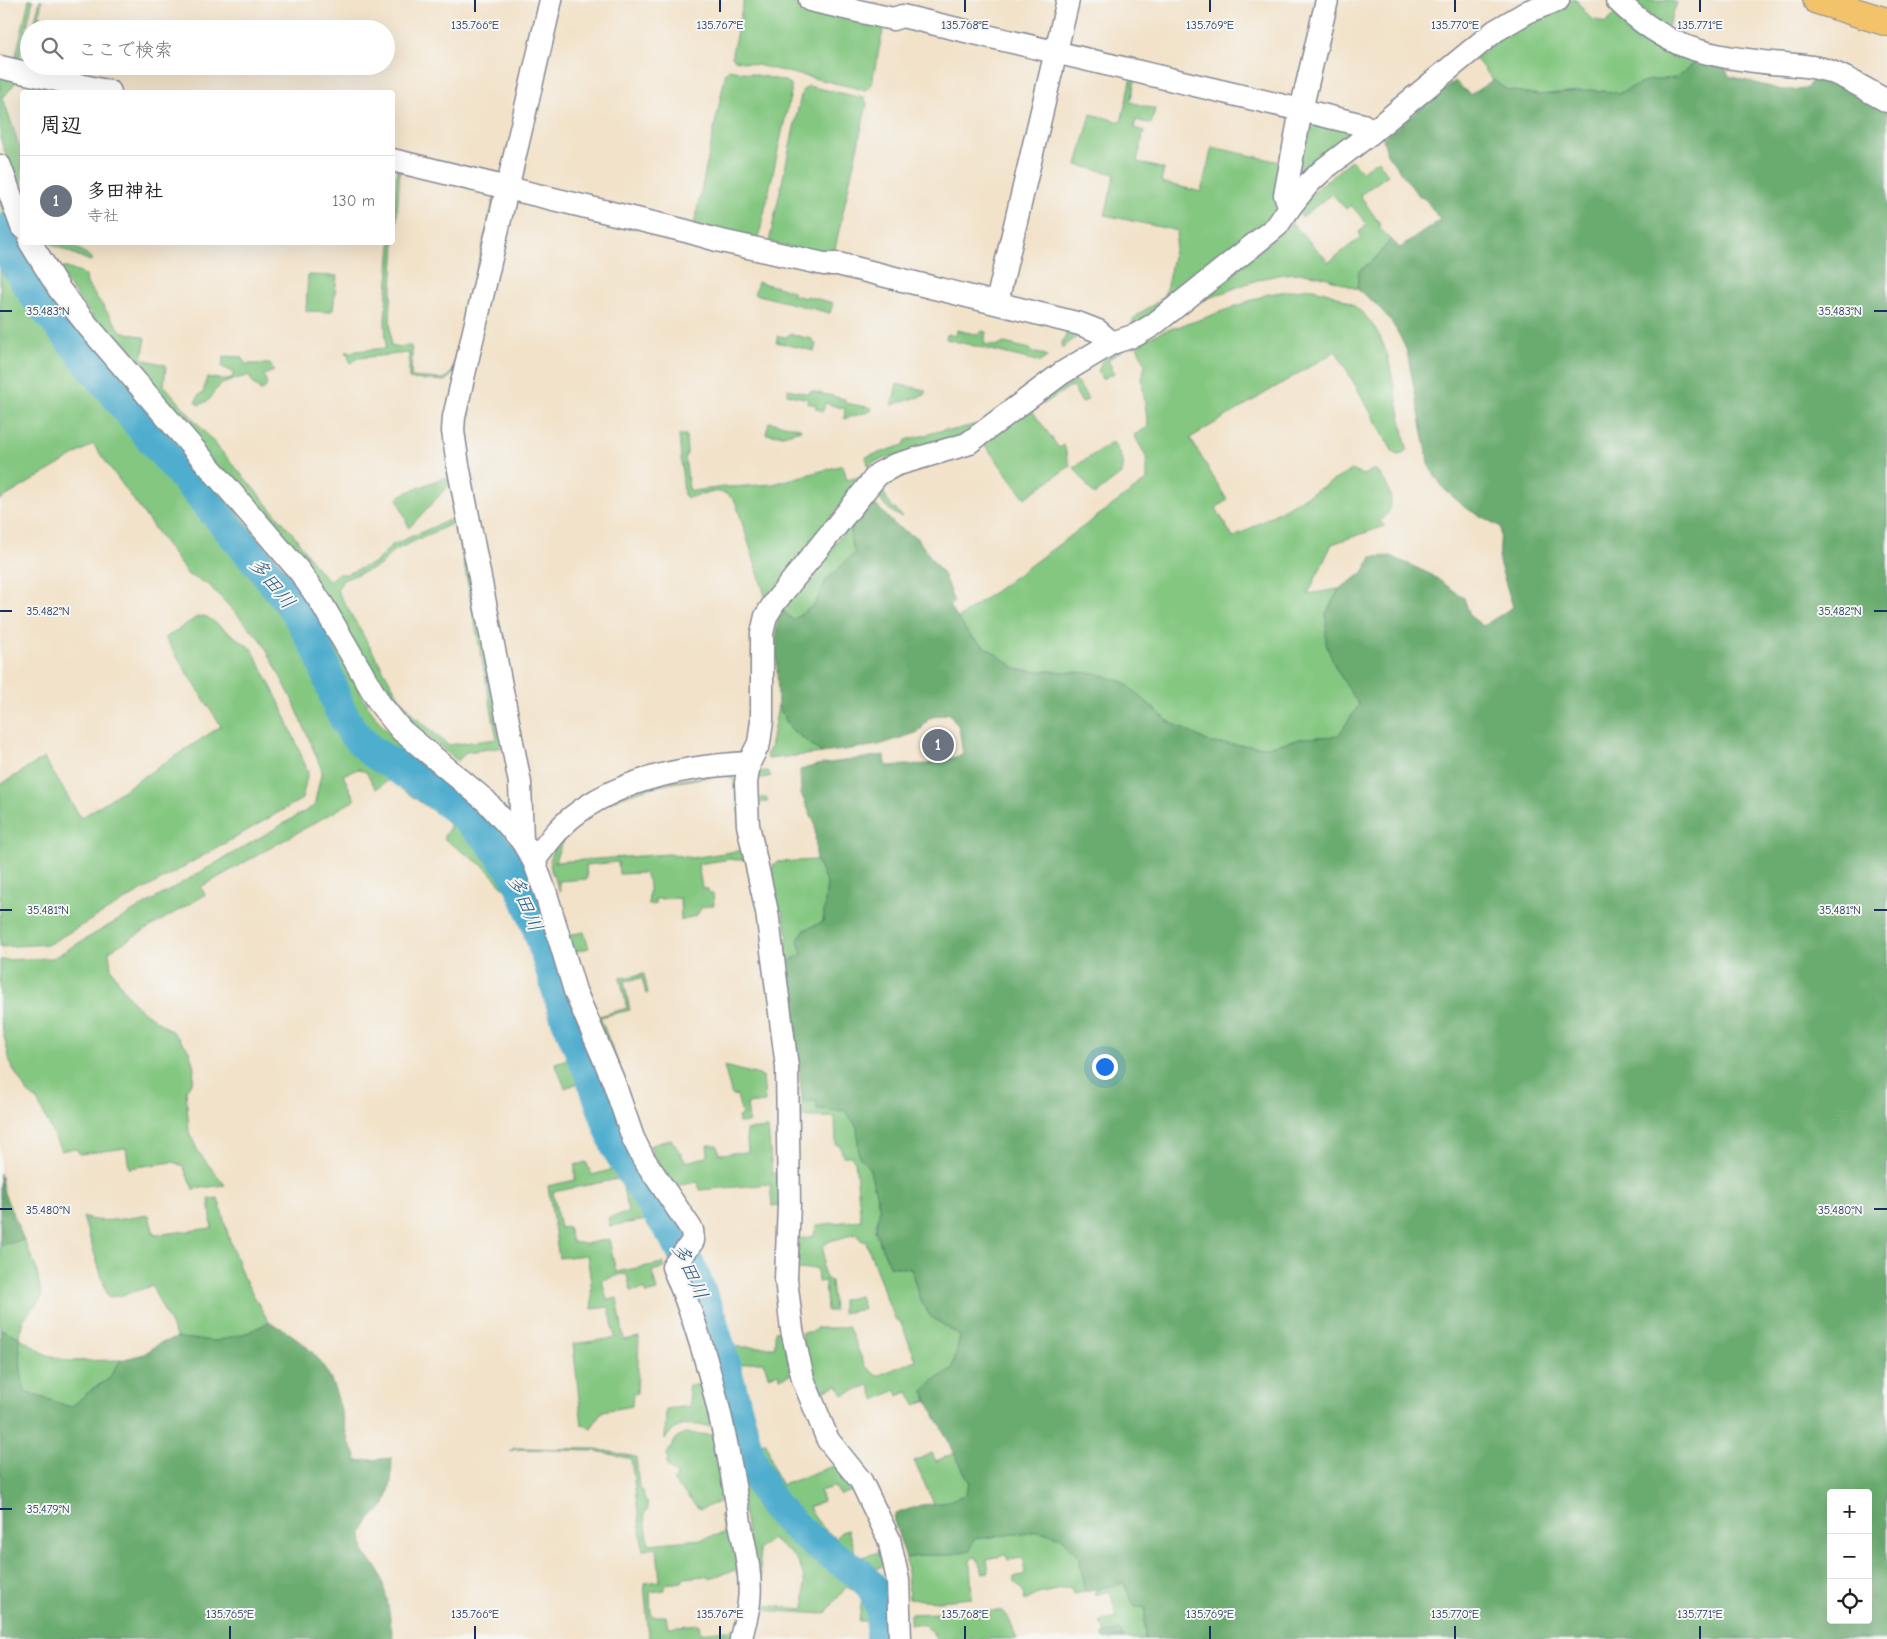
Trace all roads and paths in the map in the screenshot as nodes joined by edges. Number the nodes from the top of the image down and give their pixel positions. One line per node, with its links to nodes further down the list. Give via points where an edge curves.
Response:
1 (551, 0): 20 (street)
2 (810, 0): 10 (street, via 894,20 902,16)
3 (1068, 0): 10 (street)
4 (1327, 0): 16 (street)
5 (1558, 0): 8 (street)
6 (1617, 0): 15 (street, via 1651,30 1688,48 1828,71)
7 (1817, 0): 9 (highway)
8 (1526, 5): 17 (street)
9 (1887, 22)
10 (1055, 52): 16 (street); 24 (street)
11 (0, 67): 12 (street)
12 (20, 72)
13 (35, 75): 14 (street)
14 (101, 90)
15 (1887, 101)
16 (1301, 110): 17 (street, via 1362,126); 21 (street, via 1285,195)
17 (1371, 133): 21 (street, via 1324,169)
18 (395, 161): 20 (street)
19 (0, 166): 22 (street)
20 (509, 188): 24 (street, via 717,240 824,264 838,264); 27 (street, via 453,431 520,783)
21 (1290, 207): 25 (street, via 1277,226 1153,326)
22 (20, 221)
23 (32, 245): 27 (street, via 59,289 88,326 300,572 380,704 401,730 486,801)
24 (997, 302): 25 (street, via 1080,324 1098,331)
25 (1112, 344): 26 (street, via 1062,373 967,444 895,465 878,474 860,494 766,616 762,633 761,728 759,743)
26 (749, 763): 28 (street, via 656,776 628,785 586,806 571,818 556,831); 30 (street, via 746,783 748,825 767,912 787,1067 789,1204 786,1279 793,1339 803,1379 828,1440 861,1481 889,1539 898,1580)
27 (522, 841): 28 (street)
28 (534, 861): 29 (street, via 575,991 633,1138 692,1230 693,1241 673,1267 709,1371 734,1483 749,1576 749,1602)
29 (741, 1639)
30 (900, 1639)

